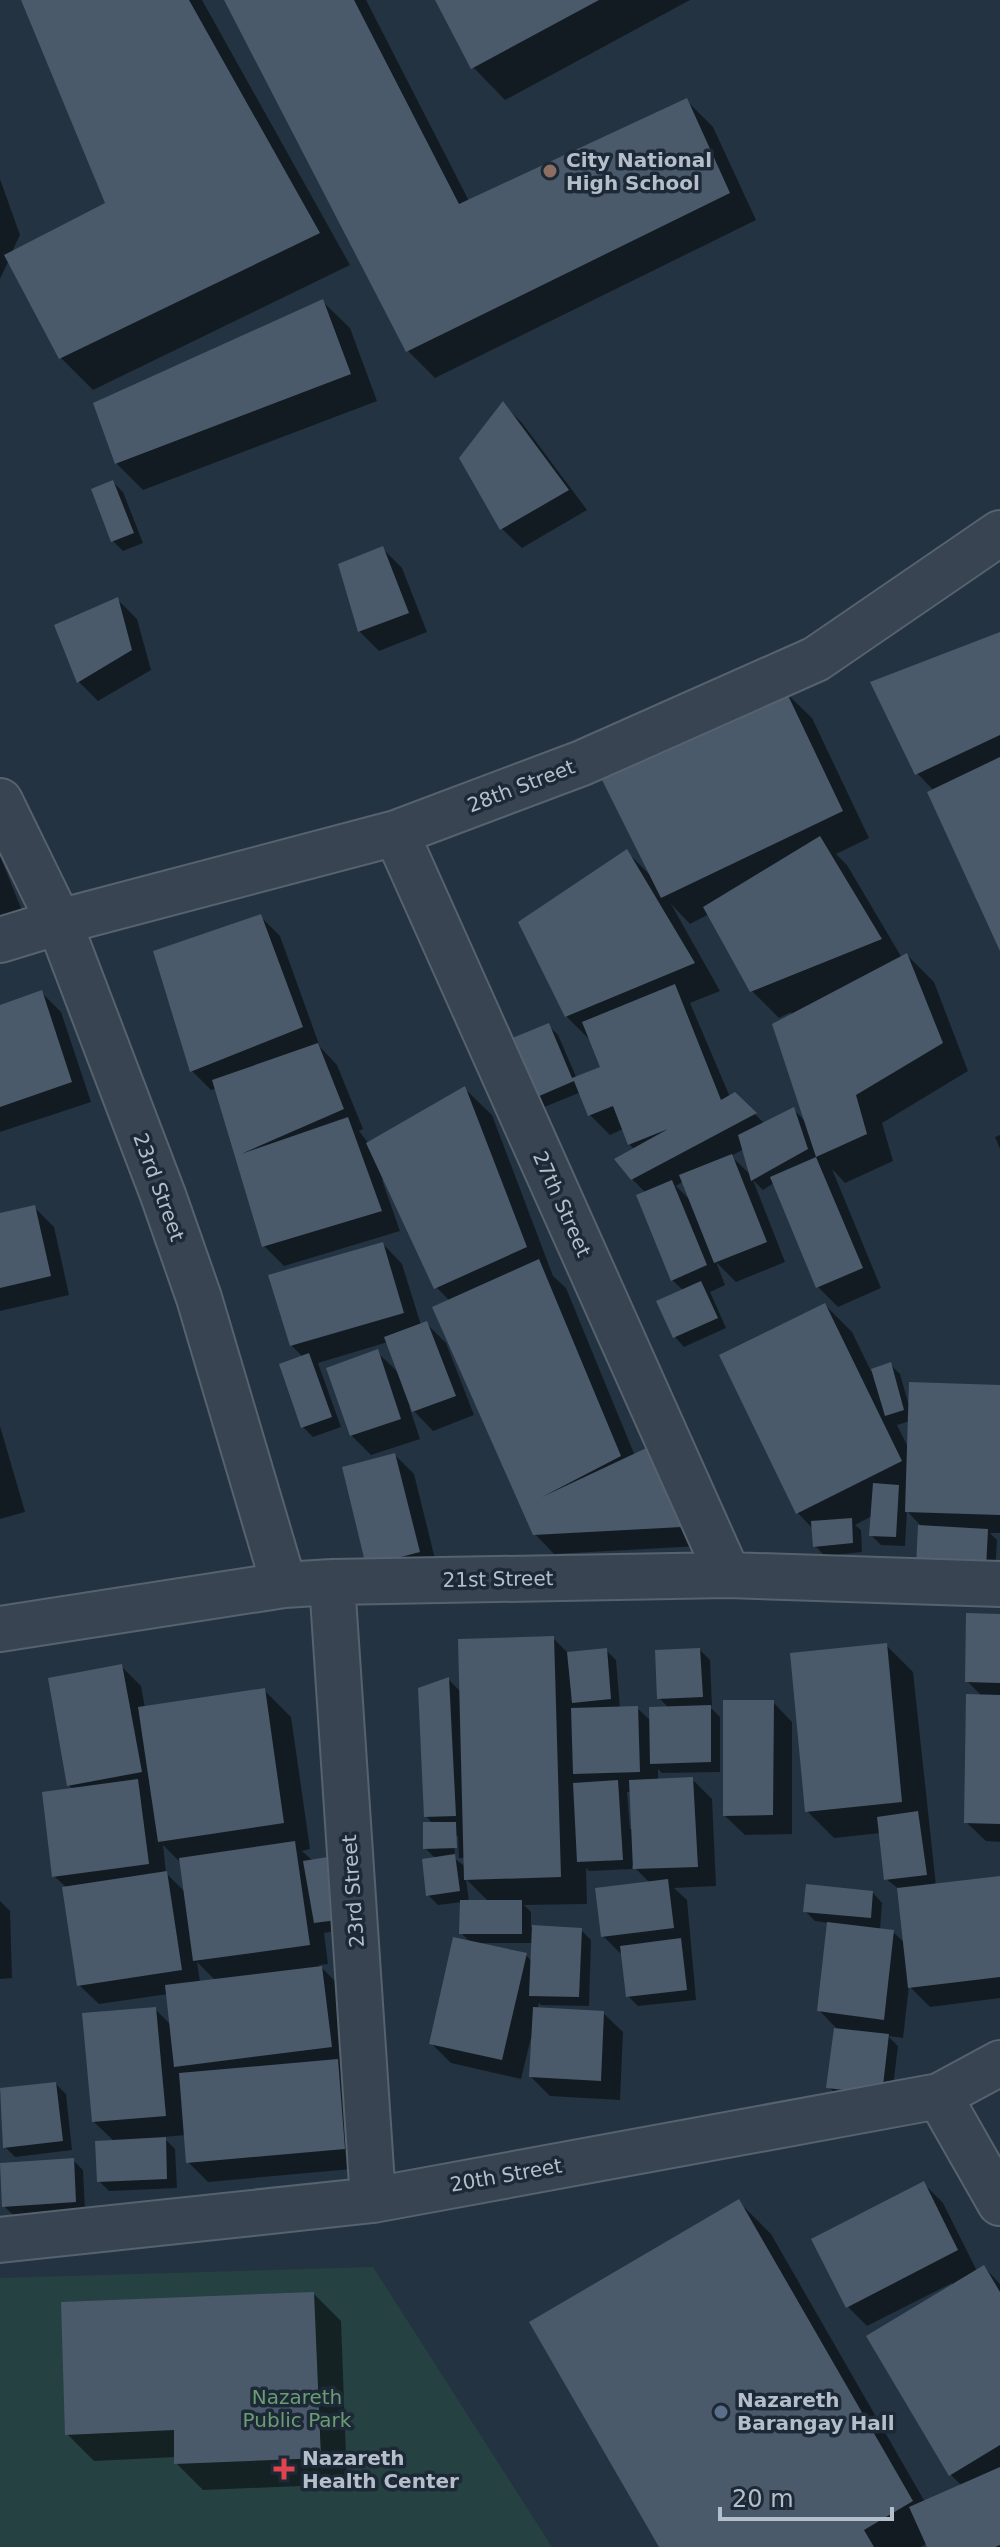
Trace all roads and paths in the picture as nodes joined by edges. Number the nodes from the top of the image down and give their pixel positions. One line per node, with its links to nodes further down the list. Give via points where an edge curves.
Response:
1 (1000, 533): 3 (street, 28th Street, via 816,659 582,763)
2 (0, 801): 4 (street, 23rd Street)
3 (396, 833): 4 (street, 28th Street); 6 (street, 27th Street)
4 (59, 922): 5 (street, 28th Street); 9 (street, 23rd Street, via 199,1298)
5 (0, 940)
6 (728, 1575): 7 (street, 21st Street); 8 (street, 21st Street)
7 (332, 1582): 9 (street, 21st Street); 13 (street, 23rd Street)
8 (1000, 1584)
9 (284, 1585): 10 (street, 21st Street)
10 (0, 1629)
11 (1000, 2063): 12 (street, 20th Street)
12 (939, 2096): 13 (street, 20th Street); 14 (street)
13 (373, 2200): 15 (street, 20th Street)
14 (1000, 2203)
15 (0, 2240)

